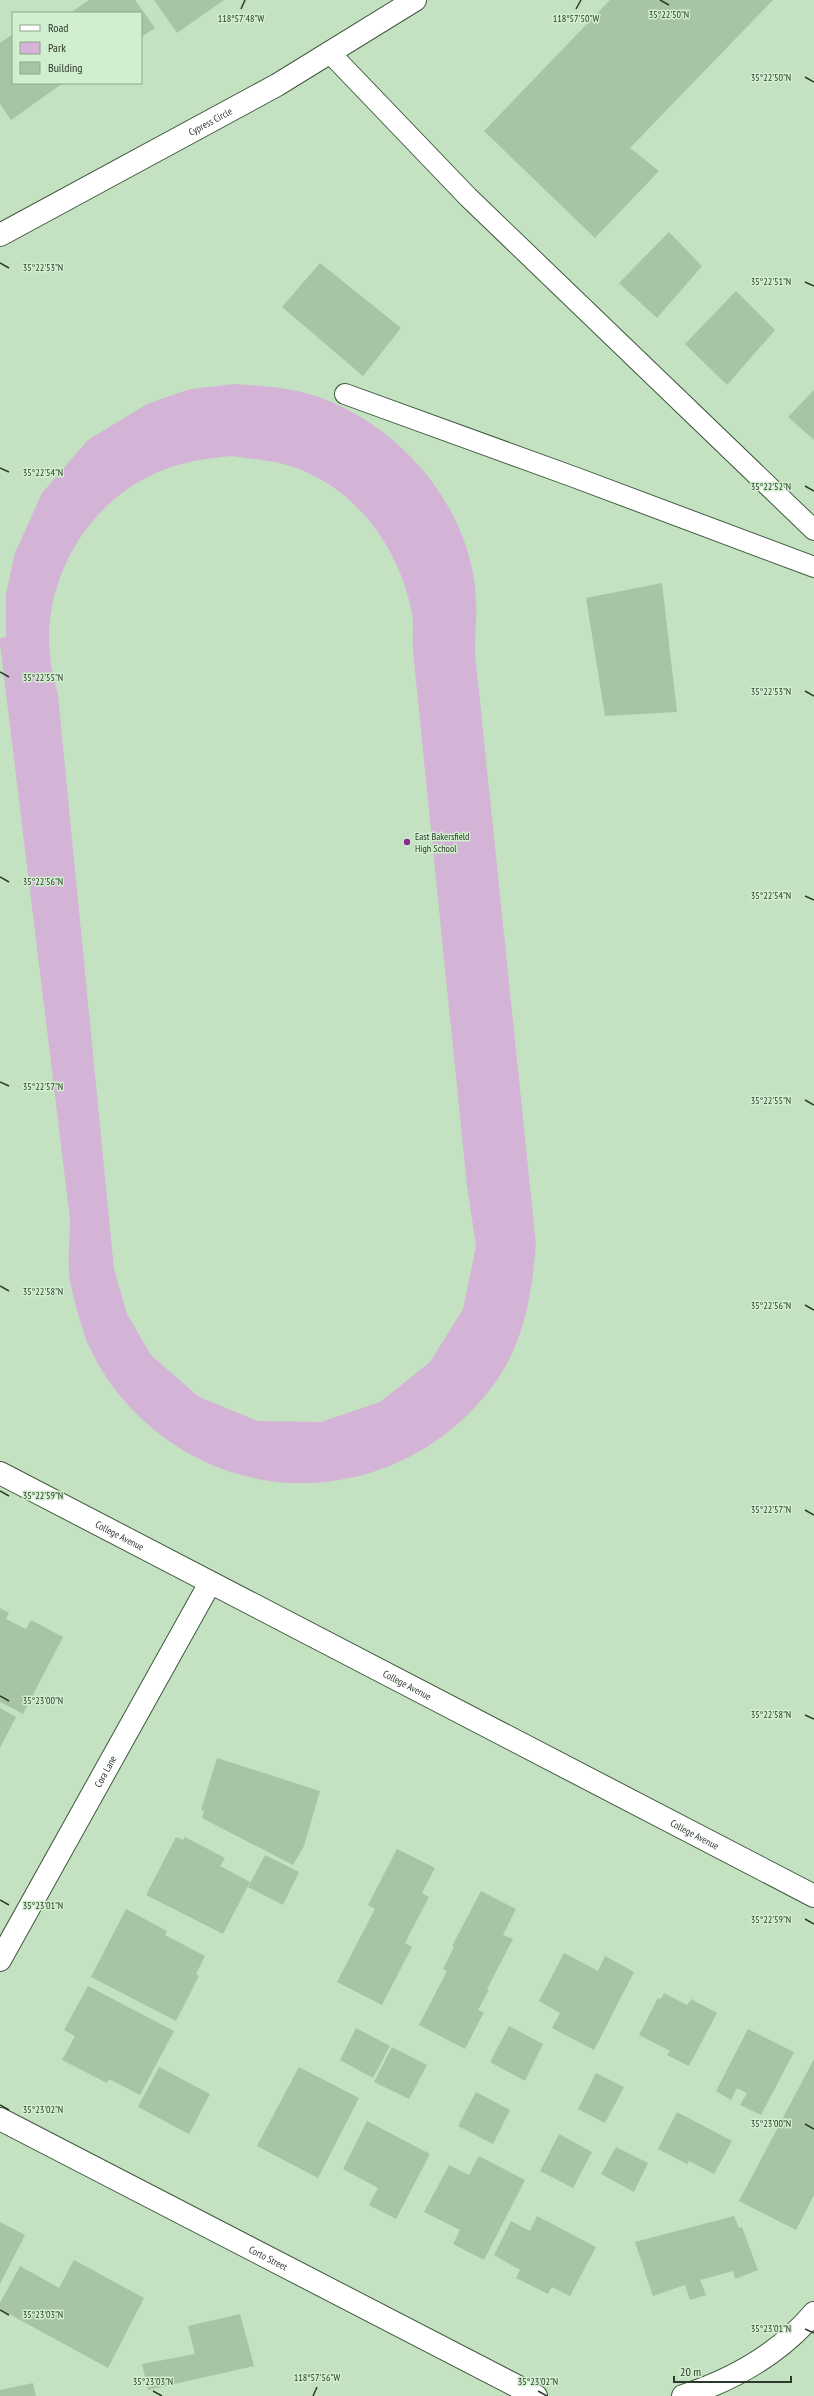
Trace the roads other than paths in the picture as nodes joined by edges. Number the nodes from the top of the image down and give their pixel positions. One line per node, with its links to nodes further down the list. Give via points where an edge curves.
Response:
1 (415, 0): 2 (street, Cypress Circle)
2 (330, 52): 3 (street, Cypress Circle, via 277,85); 5 (lane, via 468,197)
3 (0, 235)
4 (345, 394): 6 (lane)
5 (814, 530)
6 (814, 567)
7 (0, 1474): 8 (street, College Avenue)
8 (210, 1582): 9 (street, College Avenue); 10 (street, Cora Lane)
9 (814, 1896)
10 (0, 1960)
11 (0, 2119): 13 (street, Corto Street)
12 (814, 2313): 14 (street, via 802,2328 762,2360 717,2385)
13 (536, 2396)
14 (682, 2396)

